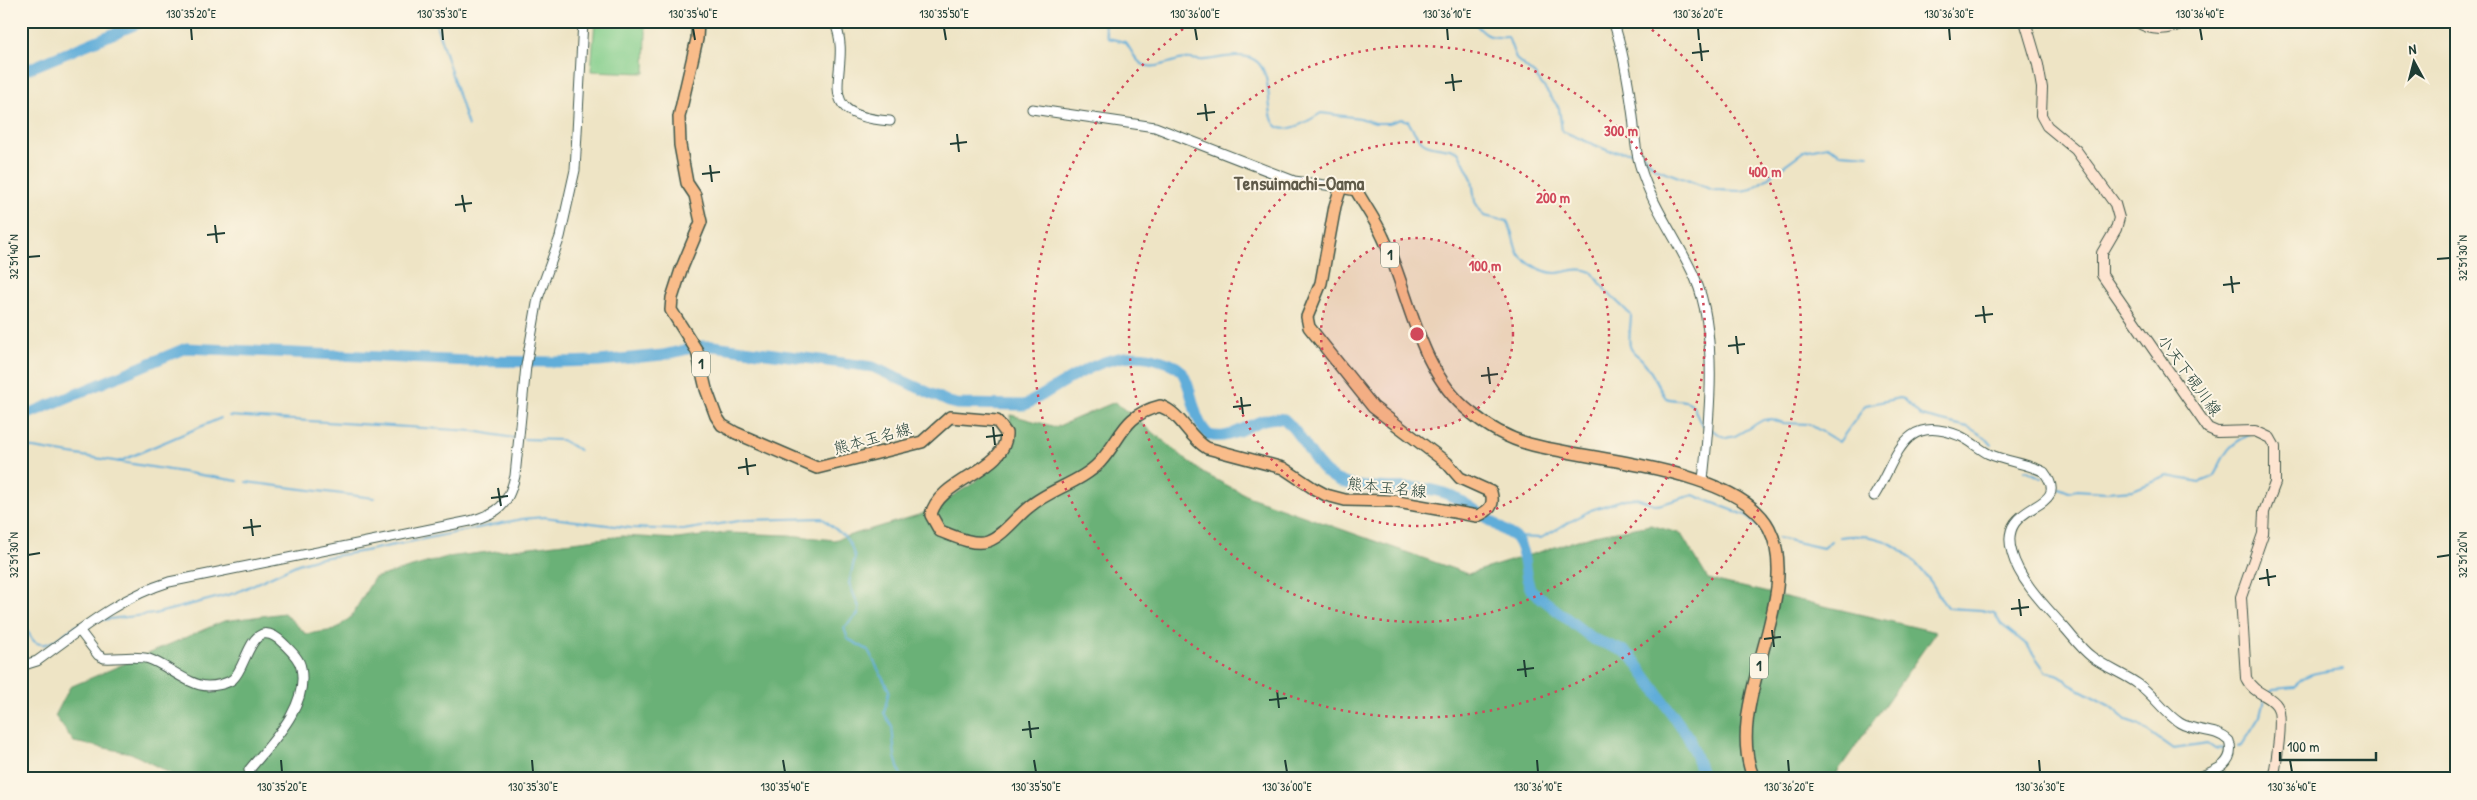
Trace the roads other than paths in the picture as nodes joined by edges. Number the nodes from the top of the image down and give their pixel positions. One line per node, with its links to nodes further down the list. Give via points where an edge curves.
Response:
1 (583, 21): 13 (street, via 573,180 560,237 538,298 526,362 515,476 505,503 496,512 470,521 169,582 126,599)
2 (698, 21): 10 (main road, 熊本玉名線 / 1, via 697,39 679,117 687,184 697,201 701,222 681,270 671,310 697,351 711,405 722,425 817,468 922,442 950,417 997,421 1006,433 1004,447 998,456 952,488 937,502 931,515 940,531 980,542 988,541 1001,532 1047,494 1095,467 1128,423 1147,409 1160,406 1175,414 1207,448 1284,468 1326,495 1345,500 1400,502 1481,515 1492,507 1491,492 1460,478 1447,463 1373,407 1309,327 1307,317 1322,284)
3 (834, 21): 9 (street, via 841,41 836,85 843,104 858,116)
4 (1613, 21): 11 (street, via 1622,51 1639,163 1656,208 1702,297 1710,366)
5 (2025, 21): 18 (main road, 小天下硯川線, via 2038,65 2042,115 2047,126 2076,150 2115,204 2119,218 2102,252 2102,275 2208,428 2217,432 2254,431 2267,436 2275,447 2275,483 2264,512 2263,534 2241,598 2246,678 2251,688 2276,705 2279,714)
6 (2136, 21): 7 (main road, via 2160,29)
7 (2185, 21)
8 (1032, 109): 10 (street, via 1155,127 1294,181)
9 (890, 121)
10 (1341, 186): 11 (main road, 1, via 1356,190 1383,237 1429,359 1442,381 1469,411 1491,428 1529,444)
11 (1703, 480): 16 (main road, 1, via 1751,506 1770,529 1778,563 1775,593 1746,722 1745,747)
12 (1874, 496): 17 (street, via 1900,445 1917,432 1928,430 1959,436 1987,453 2044,472 2051,485 2050,494 2045,502 2016,519 2011,529 2012,553 2017,565 2040,603 2085,651 2140,684 2180,723 2219,734 2229,741 2231,754 2227,763)
13 (81, 629): 14 (street, via 37,661); 15 (street, via 98,655 104,658 150,660 207,686 234,679 257,636 276,636 297,659 302,683 293,713 249,770)
14 (21, 666)
15 (256, 779)
16 (1754, 779)
17 (2193, 779)
18 (2273, 779)

